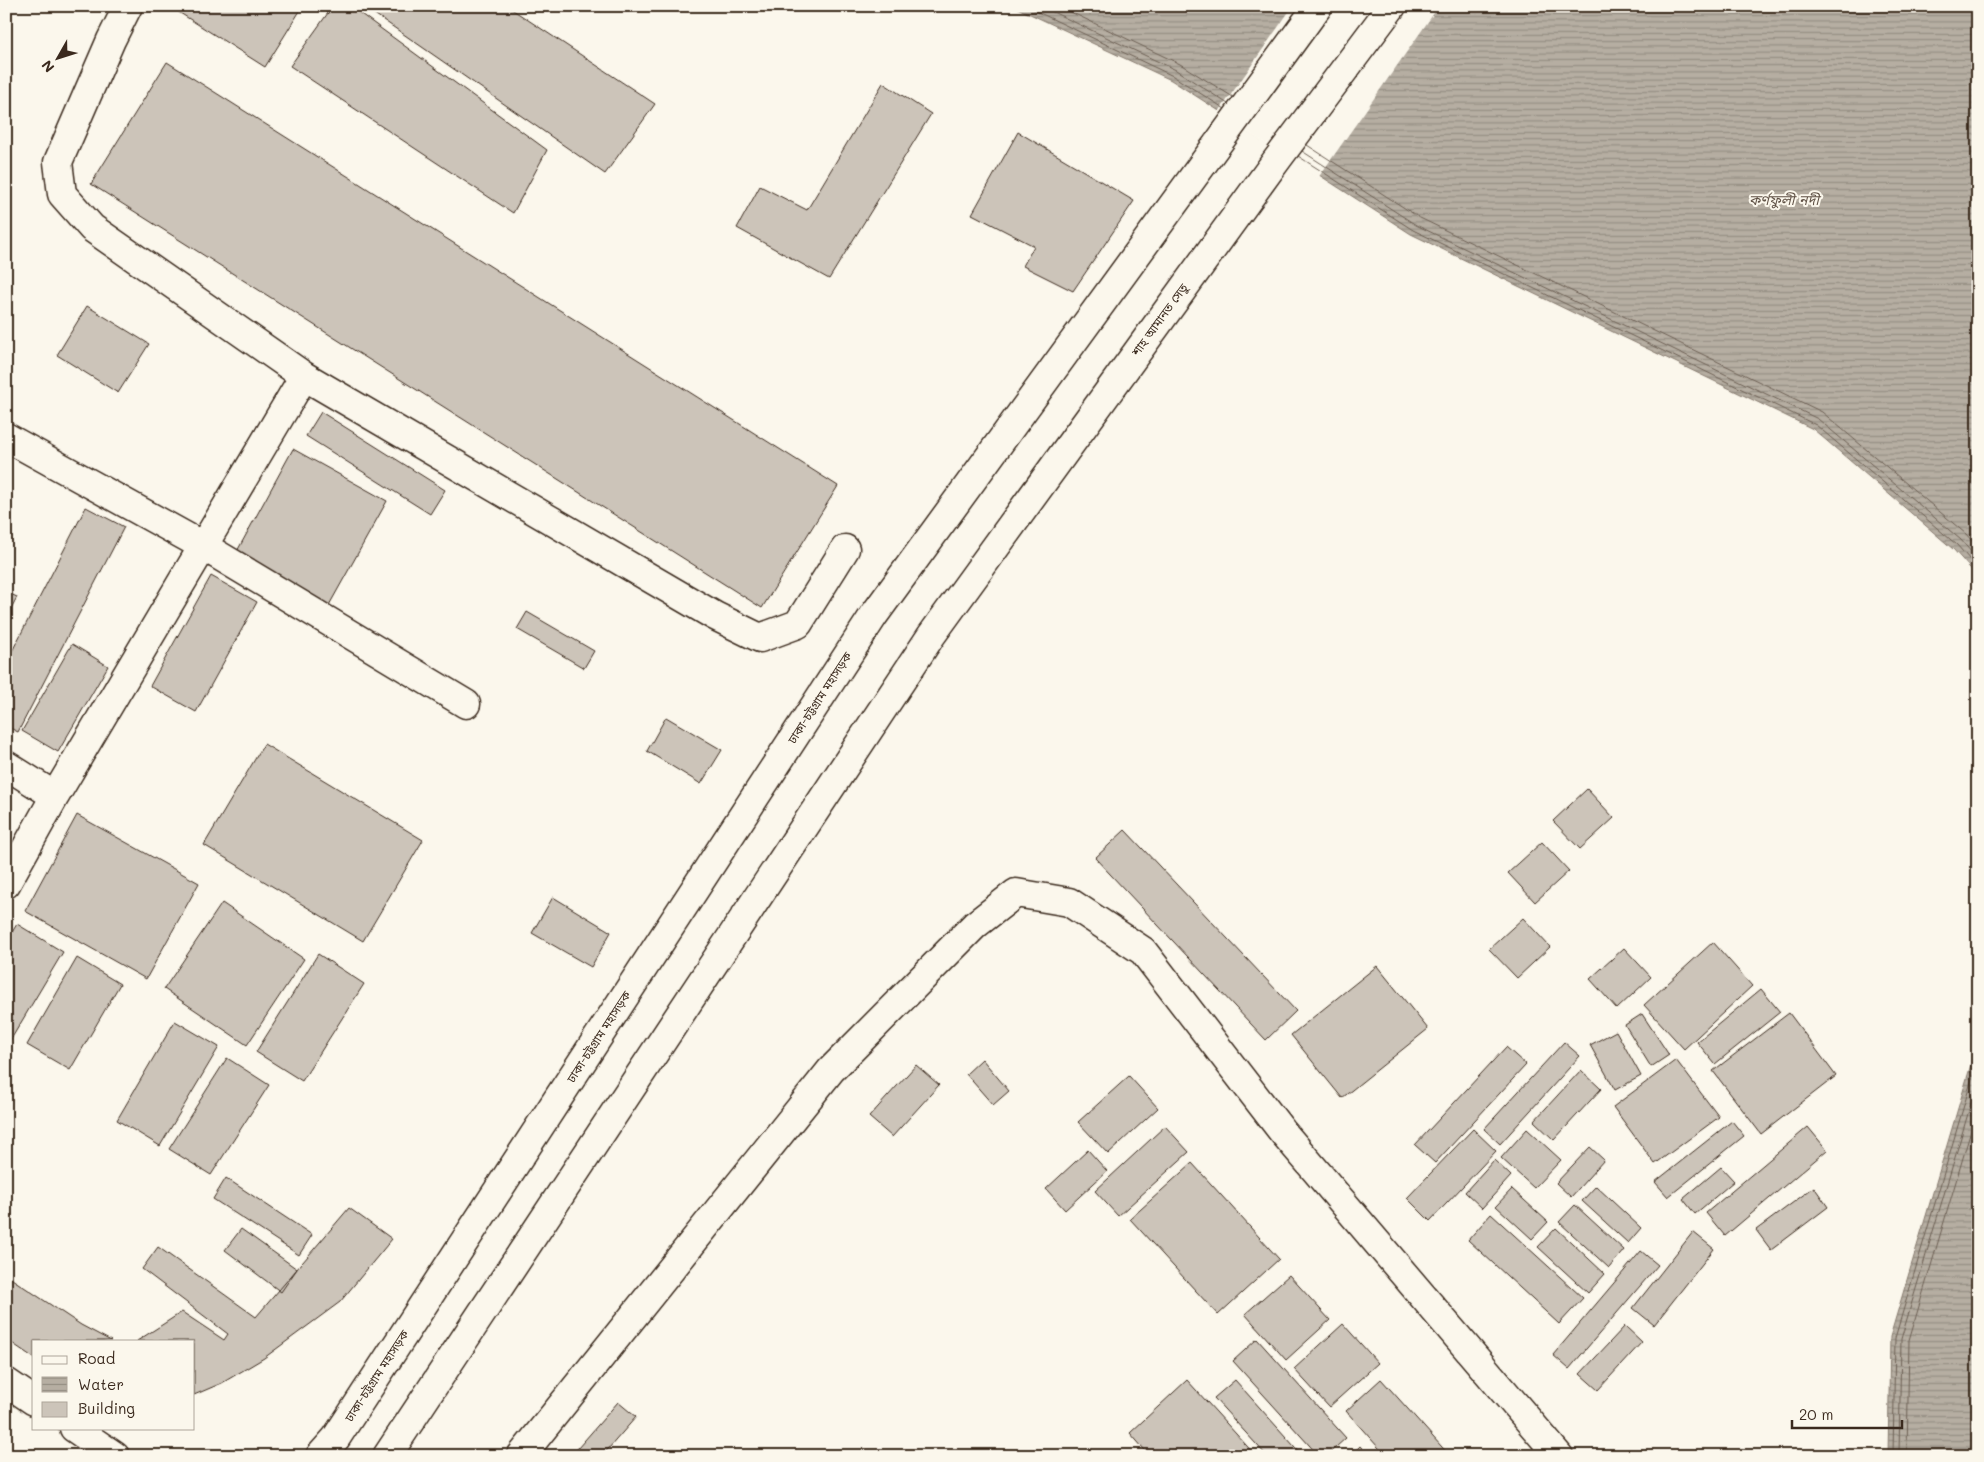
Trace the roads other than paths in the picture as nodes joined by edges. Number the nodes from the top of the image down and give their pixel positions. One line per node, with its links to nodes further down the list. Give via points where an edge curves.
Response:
1 (128, 6): 4 (main road, via 58,162 62,194 92,228)
2 (1318, 6): 16 (main road, ঢাকা-চট্টগ্রাম মহাসড়ক, via 874,615 336,1438)
3 (1392, 6): 17 (main road, শাহ আমানত সেতু, via 931,636)
4 (304, 376): 6 (main road); 7 (main road, via 715,616 760,638 798,624)
5 (6, 437): 6 (main road)
6 (203, 546): 8 (main road); 10 (main road)
7 (845, 549)
8 (466, 704)
9 (6, 765): 10 (main road)
10 (55, 796): 11 (main road)
11 (6, 884)
12 (6, 1382): 13 (main road)
13 (32, 1400)
14 (77, 1430): 15 (main road)
15 (115, 1456)
16 (320, 1456)
17 (387, 1456)
18 (521, 1456): 19 (main road, via 831,1070 975,925 1016,894 1069,902 1143,951 1282,1130)
19 (1559, 1456)

